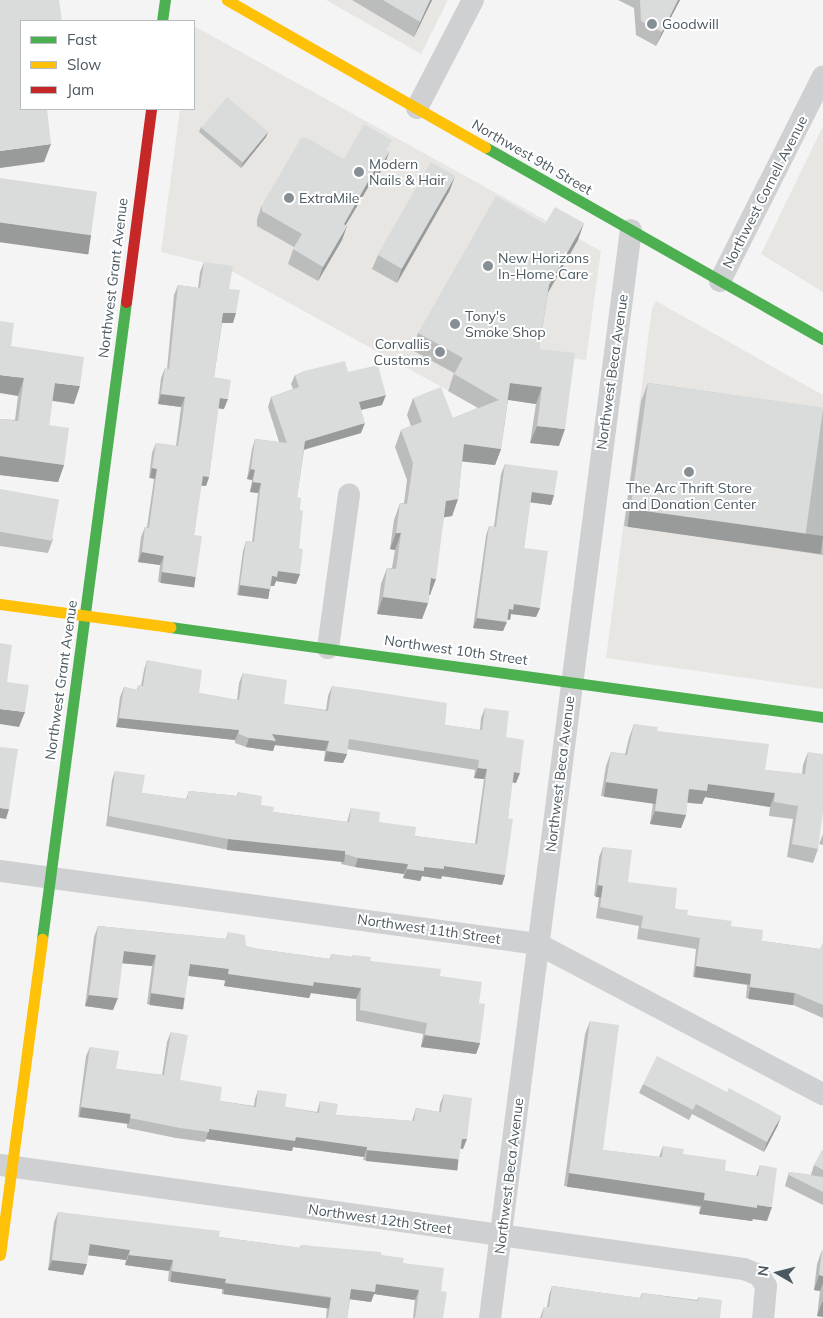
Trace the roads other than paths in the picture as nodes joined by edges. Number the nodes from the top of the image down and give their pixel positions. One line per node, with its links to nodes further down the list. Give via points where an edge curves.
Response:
1 (165, 0): 4 (main road)
2 (227, 0): 6 (main road, Northwest 9th Street)
3 (472, 0): 6 (street)
4 (162, 20)
5 (823, 76): 9 (street, Northwest Cornell Avenue)
6 (417, 108): 8 (main road, Northwest 9th Street)
7 (151, 110): 13 (main road, Northwest Grant Avenue)
8 (631, 230): 9 (main road, Northwest 9th Street); 15 (street, Northwest Beca Avenue)
9 (720, 280): 10 (main road, Northwest 9th Street)
10 (823, 339)
11 (349, 494): 14 (street)
12 (0, 604): 13 (main road, Northwest 10th Street)
13 (84, 617): 14 (main road, Northwest 10th Street); 18 (main road, Northwest Grant Avenue)
14 (328, 648): 15 (main road, Northwest 10th Street)
15 (571, 681): 16 (main road, Northwest 10th Street); 19 (street, Northwest Beca Avenue)
16 (823, 717)
17 (0, 871): 18 (street, Northwest 11th Street)
18 (50, 878): 19 (street, Northwest 11th Street); 21 (main road, Northwest Grant Avenue)
19 (538, 944): 20 (street, Northwest 11th Street); 22 (street, Northwest Beca Avenue)
20 (823, 1094)
21 (6, 1166): 22 (street, Northwest 12th Street); 23 (main road, Northwest Grant Avenue)
22 (501, 1236): 24 (street, Northwest Beca Avenue); 25 (street, Northwest 12th Street, via 744,1269 759,1275 767,1290)
23 (0, 1255)
24 (490, 1318)
25 (763, 1318)

